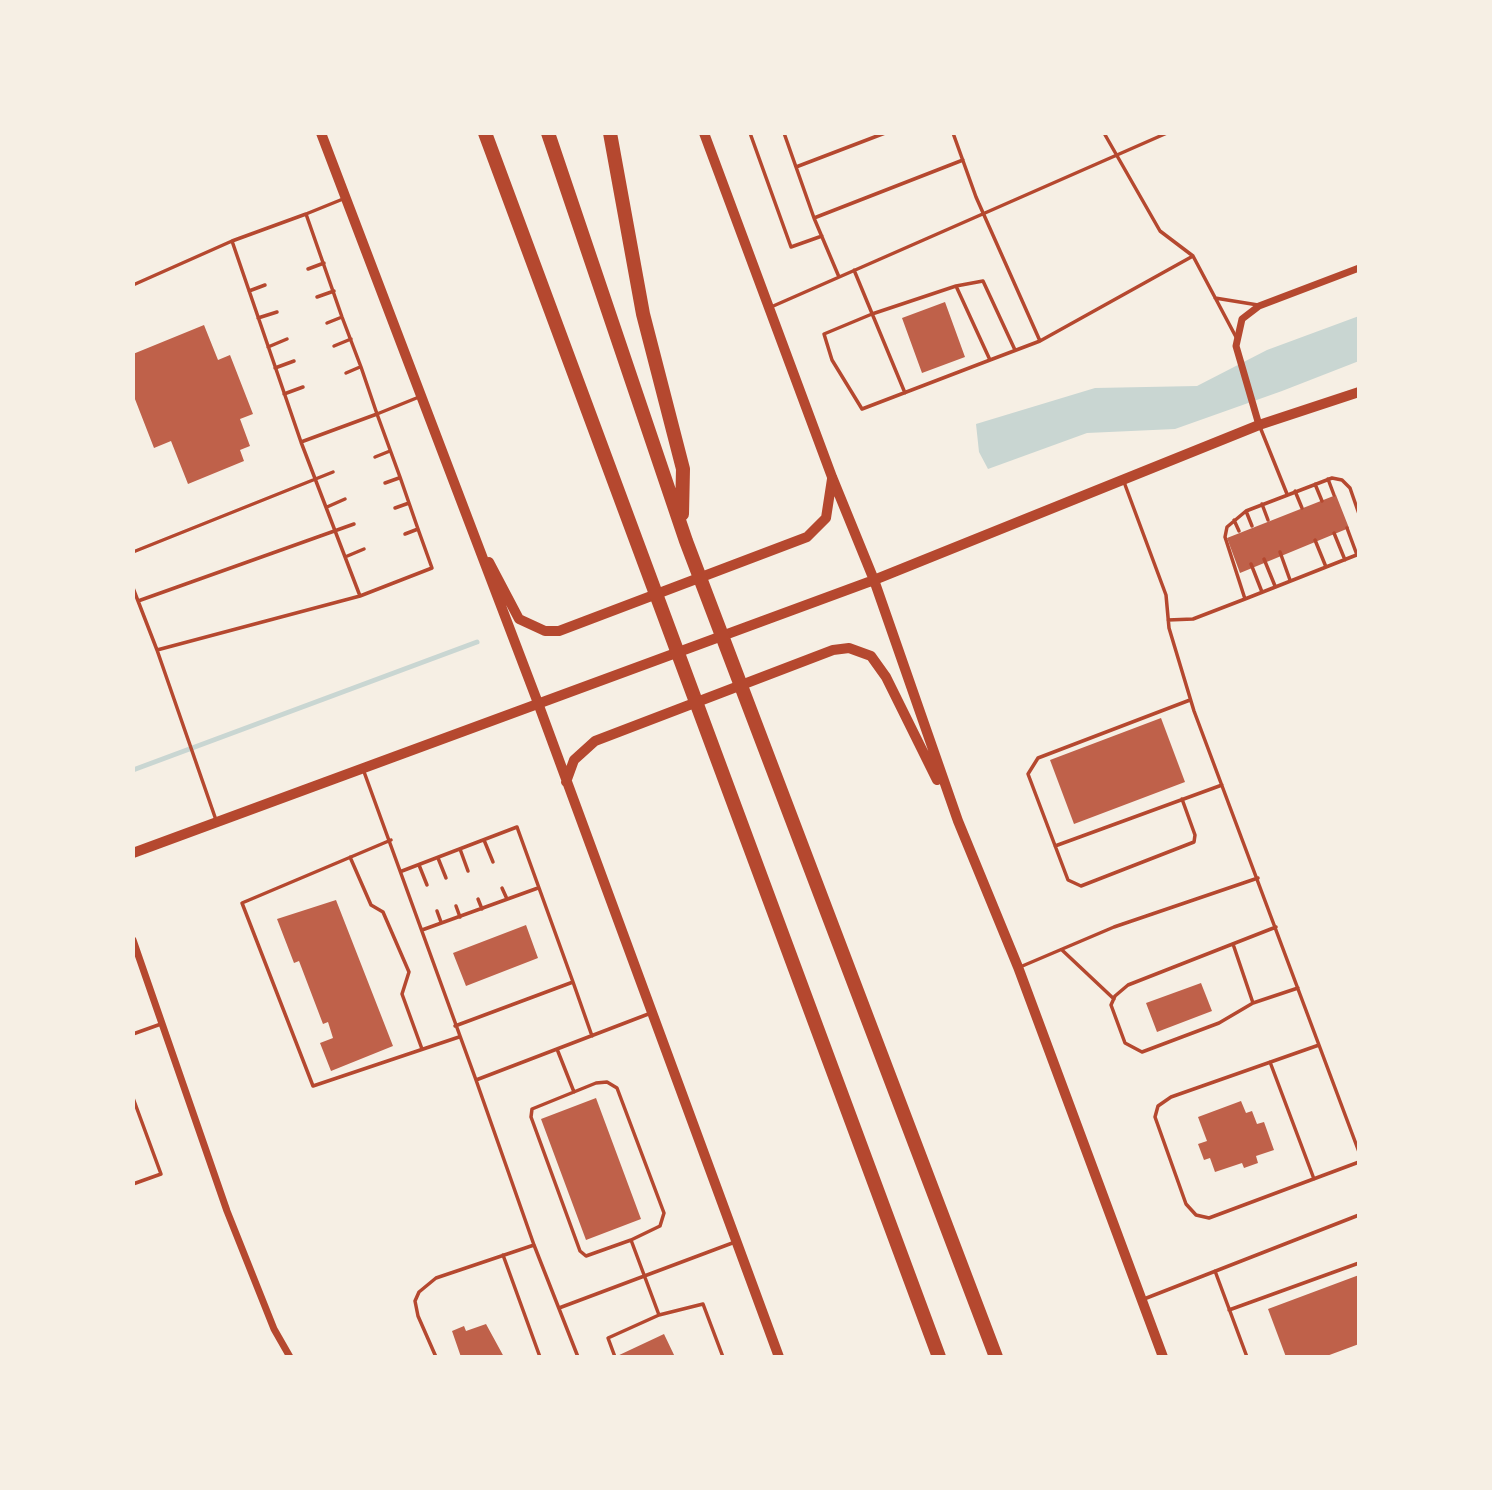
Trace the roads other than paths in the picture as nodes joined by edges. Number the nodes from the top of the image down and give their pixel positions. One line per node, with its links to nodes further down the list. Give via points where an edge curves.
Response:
1 (321, 133): 15 (main road)
2 (485, 133): 192 (highway)
3 (548, 133): 87 (highway)
4 (610, 133): 87 (highway, via 643,314 683,469)
5 (704, 133): 35 (main road)
6 (750, 133): 19 (lane, via 791,247)
7 (784, 133): 14 (lane)
8 (885, 133): 14 (lane)
9 (953, 133): 13 (lane)
10 (1104, 133): 12 (lane)
11 (1167, 133): 12 (lane)
12 (1115, 154): 16 (lane); 21 (lane, via 1160,231)
13 (963, 160): 16 (lane); 18 (lane)
14 (796, 167): 18 (lane)
15 (344, 198): 17 (lane); 57 (main road)
16 (983, 213): 25 (lane); 44 (lane)
17 (306, 214): 20 (lane); 22 (lane)
18 (814, 218): 19 (lane)
19 (822, 236): 26 (lane)
20 (232, 241): 27 (lane); 30 (lane)
21 (1193, 256): 33 (lane); 44 (lane)
22 (324, 263): 24 (lane); 31 (lane)
23 (1359, 268): 34 (street)
24 (308, 269)
25 (854, 270): 26 (lane); 37 (lane)
26 (839, 277): 35 (lane)
27 (133, 285)
28 (265, 285): 30 (lane)
29 (956, 286): 37 (lane); 47 (lane, via 983,281); 48 (lane)
30 (249, 291): 39 (lane)
31 (334, 291): 32 (lane); 38 (lane)
32 (317, 298)
33 (1215, 298): 34 (lane); 41 (lane)
34 (1259, 306): 41 (street, via 1242,319)
35 (769, 308): 65 (main road)
36 (277, 312): 39 (lane)
37 (872, 314): 55 (lane); 55 (lane, via 824,334 832,360 862,409)
38 (342, 317): 40 (lane); 43 (lane)
39 (258, 318): 46 (lane)
40 (327, 323)
41 (1236, 337): 59 (street)
42 (287, 339): 46 (lane)
43 (351, 339): 45 (lane); 50 (lane)
44 (1040, 341): 47 (lane)
45 (334, 346)
46 (268, 347): 51 (lane)
47 (1016, 350): 48 (lane)
48 (990, 360): 55 (lane)
49 (295, 361): 51 (lane)
50 (361, 367): 52 (lane); 58 (lane)
51 (275, 368): 56 (lane)
52 (346, 373)
53 (303, 387): 56 (lane)
54 (1359, 392): 59 (street)
55 (905, 393)
56 (284, 394): 60 (lane)
57 (419, 397): 58 (lane); 83 (main road)
58 (377, 414): 60 (lane); 61 (lane)
59 (1259, 425): 68 (street); 72 (lane)
60 (301, 442): 66 (lane)
61 (390, 451): 62 (lane); 64 (lane)
62 (375, 457)
63 (333, 472): 66 (lane)
64 (400, 477): 69 (lane); 76 (lane)
65 (832, 477): 83 (main road, via 826,517 807,537 559,631 545,631 519,619); 105 (main road)
66 (315, 479): 78 (lane); 97 (lane)
67 (1328, 479): 70 (lane); 73 (lane); 82 (lane, via 1342,480 1350,488)
68 (1123, 480): 105 (street); 113 (lane, via 1166,595)
69 (385, 483)
70 (1315, 484): 71 (lane); 75 (lane)
71 (1295, 491): 72 (lane); 80 (lane)
72 (1287, 494): 77 (lane)
73 (1334, 495)
74 (345, 499): 78 (lane)
75 (1322, 501)
76 (409, 503): 79 (lane); 90 (lane)
77 (1262, 505): 81 (lane); 85 (lane)
78 (327, 508): 91 (lane)
79 (395, 508)
80 (1302, 508)
81 (1246, 511): 84 (lane); 88 (lane)
82 (1359, 514)
83 (465, 516): 116 (main road)
84 (1234, 520): 92 (lane); 111 (lane, via 1225,537)
85 (1268, 520)
86 (354, 524): 91 (lane)
87 (682, 526): 193 (highway)
88 (1252, 526)
89 (1347, 528): 99 (lane)
90 (418, 529): 94 (lane); 110 (lane, via 432,568)
91 (335, 531): 100 (lane); 112 (lane)
92 (1238, 531)
93 (1335, 533): 102 (lane)
94 (405, 534)
95 (1315, 540): 104 (lane)
96 (364, 549): 100 (lane)
97 (133, 552)
98 (1280, 552): 106 (lane)
99 (1358, 555): 102 (lane)
100 (345, 557): 110 (lane)
101 (1264, 559): 107 (lane)
102 (1345, 560): 104 (lane)
103 (1251, 564): 109 (lane)
104 (1326, 567): 106 (lane)
105 (874, 580): 116 (main road); 121 (main road)
106 (1291, 581): 107 (lane)
107 (1275, 587): 109 (lane)
108 (133, 588): 112 (lane)
109 (1262, 592): 111 (lane)
110 (360, 596): 114 (lane)
111 (1245, 599): 113 (lane, via 1192,619)
112 (138, 601): 114 (lane)
113 (1168, 620): 115 (lane)
114 (157, 650): 122 (lane)
115 (1190, 700): 119 (lane); 125 (lane, via 1031,764 1028,774)
116 (538, 703): 117 (main road); 118 (main road)
117 (363, 768): 122 (main road); 123 (lane)
118 (566, 782): 121 (main road, via 575,760 595,741 833,650 849,648 871,656 886,677); 156 (main road)
119 (1222, 785): 120 (lane); 135 (lane)
120 (1182, 799): 125 (lane); 125 (lane, via 1194,842 1082,886 1068,880)
121 (958, 821): 151 (main road)
122 (217, 824): 127 (main road)
123 (391, 840): 128 (lane); 133 (lane)
124 (484, 840): 126 (lane); 130 (lane); 138 (lane, via 517,827)
125 (1055, 846)
126 (460, 849): 129 (lane); 132 (lane)
127 (133, 853)
128 (350, 857): 163 (lane, via 371,905 383,912 409,972 402,993); 163 (lane, via 242,903 313,1086)
129 (438, 858): 131 (lane); 134 (lane)
130 (492, 862)
131 (419, 865): 133 (lane); 136 (lane)
132 (468, 871)
133 (401, 872): 147 (lane)
134 (446, 878)
135 (1258, 878): 146 (lane); 150 (lane, via 1114,926)
136 (427, 885)
137 (502, 888): 140 (lane)
138 (539, 888): 140 (lane); 152 (lane)
139 (478, 899): 142 (lane)
140 (507, 900): 142 (lane)
141 (456, 906): 144 (lane)
142 (482, 909): 144 (lane)
143 (437, 911): 145 (lane)
144 (460, 917): 145 (lane)
145 (442, 923): 147 (lane)
146 (1276, 927): 149 (lane); 153 (lane)
147 (422, 930): 158 (lane)
148 (133, 940): 157 (street)
149 (1233, 944): 154 (lane, via 1128,985); 155 (lane)
150 (1061, 949): 151 (lane); 154 (lane)
151 (1018, 967): 181 (main road)
152 (573, 982): 158 (lane); 160 (lane)
153 (1298, 988): 155 (lane); 162 (lane)
154 (1114, 999): 155 (lane, via 1111,1005 1125,1043 1142,1052 1219,1023)
155 (1253, 1003)
156 (652, 1013): 160 (lane); 175 (main road)
157 (161, 1024): 159 (lane); 185 (street, via 227,1211 274,1329)
158 (455, 1026): 161 (lane)
159 (133, 1034)
160 (592, 1036): 164 (lane)
161 (458, 1037): 163 (lane); 166 (lane)
162 (1318, 1045): 165 (lane); 169 (lane)
163 (422, 1049)
164 (557, 1049): 166 (lane); 167 (lane)
165 (1270, 1062): 171 (lane); 171 (lane, via 1157,1106 1155,1117 1186,1204 1196,1215 1209,1218)
166 (476, 1080): 176 (lane)
167 (574, 1092): 174 (lane, via 607,1082 617,1088 664,1213 660,1226); 174 (lane, via 532,1109 530,1117 580,1251 586,1256)
168 (133, 1098): 172 (lane, via 161,1174)
169 (1359, 1152)
170 (1359, 1162): 171 (lane)
171 (1314, 1179)
172 (133, 1184)
173 (1359, 1215): 179 (lane)
174 (631, 1240): 180 (lane)
175 (737, 1241): 180 (lane); 191 (main road)
176 (534, 1245): 177 (lane); 182 (lane)
177 (503, 1255): 186 (lane, via 436,1278 419,1292 415,1301 418,1316); 187 (lane)
178 (1359, 1264): 183 (lane)
179 (1214, 1271): 181 (lane); 183 (lane)
180 (646, 1276): 182 (lane); 184 (lane)
181 (1142, 1299): 194 (main road)
182 (559, 1308): 188 (lane)
183 (1229, 1310): 195 (lane)
184 (659, 1315): 189 (lane, via 608,1338); 190 (lane, via 703,1304)
185 (290, 1357)
186 (436, 1357)
187 (540, 1357)
188 (578, 1357)
189 (614, 1357)
190 (723, 1357)
191 (779, 1357)
192 (939, 1357)
193 (996, 1357)
194 (1163, 1357)
195 (1247, 1357)

